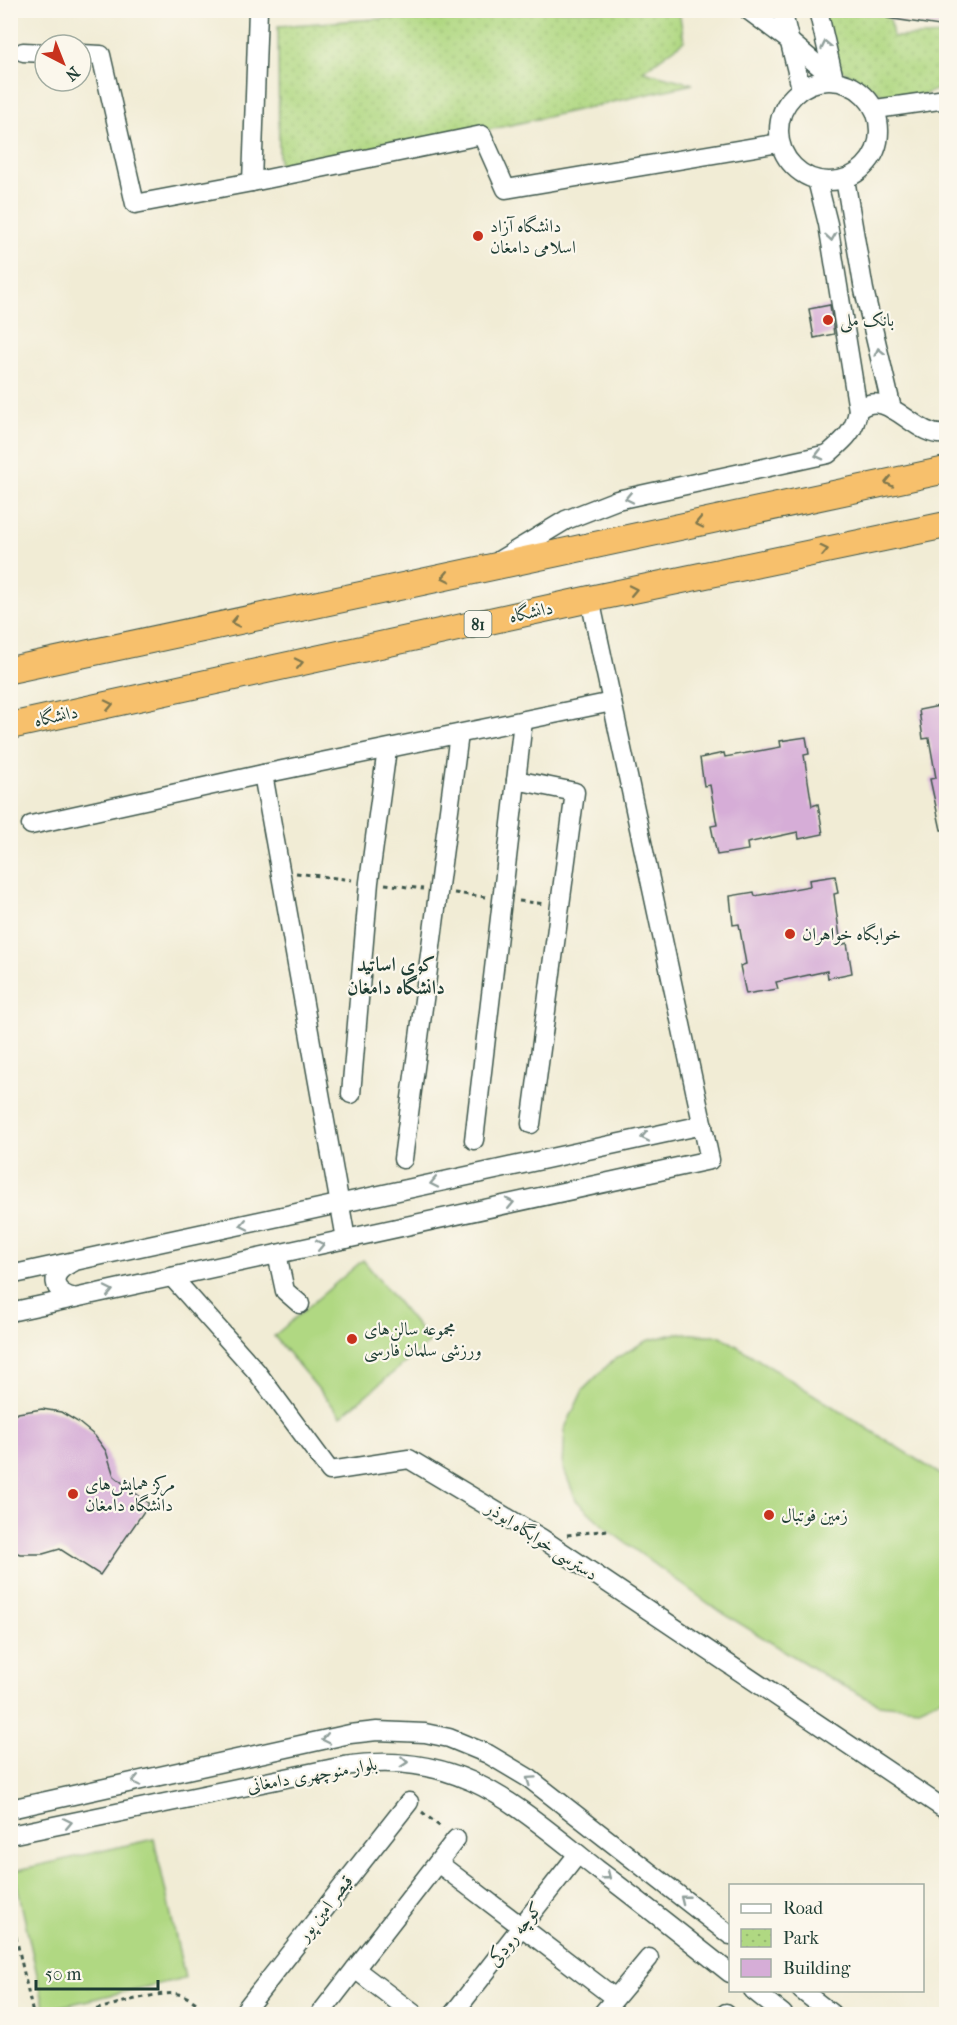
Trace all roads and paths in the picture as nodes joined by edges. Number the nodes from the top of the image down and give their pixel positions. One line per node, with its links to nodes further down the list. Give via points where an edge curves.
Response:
1 (258, 10): 16 (street)
2 (748, 10): 5 (street)
3 (782, 10): 5 (street)
4 (819, 10): 9 (street, one-way to 4)
5 (787, 39): 9 (street); 10 (street)
6 (23, 52): 7 (street)
7 (33, 52)
8 (93, 54): 16 (street, via 101,54 135,204)
9 (834, 79): 10 (street); 12 (street, via 859,88)
10 (801, 88): 13 (street, via 781,112)
11 (946, 99): 12 (street)
12 (876, 109): 14 (street, via 880,137 869,163)
13 (779, 143): 15 (street, via 793,167); 16 (street, via 506,189 482,135)
14 (845, 179): 15 (street); 17 (street, one-way to 14, via 864,290)
15 (817, 180): 18 (street, one-way to 18, via 828,224)
16 (252, 182)
17 (892, 409): 18 (street, via 874,402); 19 (street, via 914,424)
18 (858, 410): 22 (street, one-way to 22, via 856,424 828,454 618,500 566,520)
19 (946, 434)
20 (946, 470): 22 (highway, one-way to 22)
21 (946, 525): 23 (highway, دانشگاه / 81, one-way to 21)
22 (487, 568): 24 (highway, one-way to 24)
23 (590, 599): 25 (street); 27 (highway, دانشگاه / 81, one-way to 23)
24 (10, 670)
25 (612, 702): 26 (street); 40 (street)
26 (523, 721): 28 (street); 31 (street)
27 (10, 726)
28 (459, 734): 29 (street); 35 (street)
29 (387, 749): 30 (street); 34 (street)
30 (263, 774): 32 (street); 33 (street)
31 (516, 780): 36 (street); 37 (street, via 575,792)
32 (31, 825)
33 (280, 871): 34 (path); 43 (street)
34 (369, 882): 35 (path); 38 (street)
35 (440, 891): 36 (path); 42 (street)
36 (502, 899): 37 (path); 41 (street)
37 (559, 906): 39 (street)
38 (351, 1094)
39 (531, 1124)
40 (703, 1125): 43 (street, one-way to 43); 44 (street, one-way to 40, via 710,1160)
41 (474, 1140)
42 (403, 1159)
43 (339, 1204): 44 (street); 46 (street, one-way to 46)
44 (346, 1239): 45 (street, one-way to 44)
45 (277, 1254): 48 (street); 50 (street, via 285,1291)
46 (79, 1260): 47 (street); 49 (street, via 65,1266 56,1283 65,1296)
47 (10, 1275)
48 (172, 1277): 49 (street, one-way to 48); 53 (street, دسترسی خوابگاه ابوذر, via 256,1371 330,1471 409,1459)
49 (76, 1298): 51 (street)
50 (300, 1304)
51 (10, 1312)
52 (608, 1530): 53 (path)
53 (541, 1538): 56 (street, دسترسی خوابگاه ابوذر)
54 (409, 1802): 58 (path); 73 (street, قیصر امین پور)
55 (10, 1809): 63 (street, بلوار منوچهری دامغانی, one-way to 55, via 530,1779 467,1744 425,1733 350,1734)
56 (946, 1810)
57 (10, 1835): 59 (street, بلوار منوچهری دامغانی, one-way to 59, via 344,1766 394,1761 456,1774 501,1795)
58 (456, 1839): 60 (street)
59 (578, 1854): 62 (street, کوچه رودکی); 66 (street, بلوار منوچهری دامغانی, one-way to 66)
60 (438, 1863): 62 (street); 65 (street)
61 (10, 1910): 70 (path)
62 (521, 1927): 69 (street); 76 (street, کوچه رودکی)
63 (729, 1934)
64 (649, 1958): 69 (street)
65 (355, 1969): 74 (street); 75 (street)
66 (729, 1972)
67 (756, 1992): 78 (street)
68 (804, 1992): 79 (street)
69 (615, 1998): 77 (street)
70 (33, 2014)
71 (79, 2014): 72 (path, via 180,1994)
72 (209, 2014)
73 (242, 2014)
74 (320, 2014)
75 (414, 2014)
76 (453, 2014)
77 (602, 2014)
78 (783, 2014)
79 (832, 2014)

